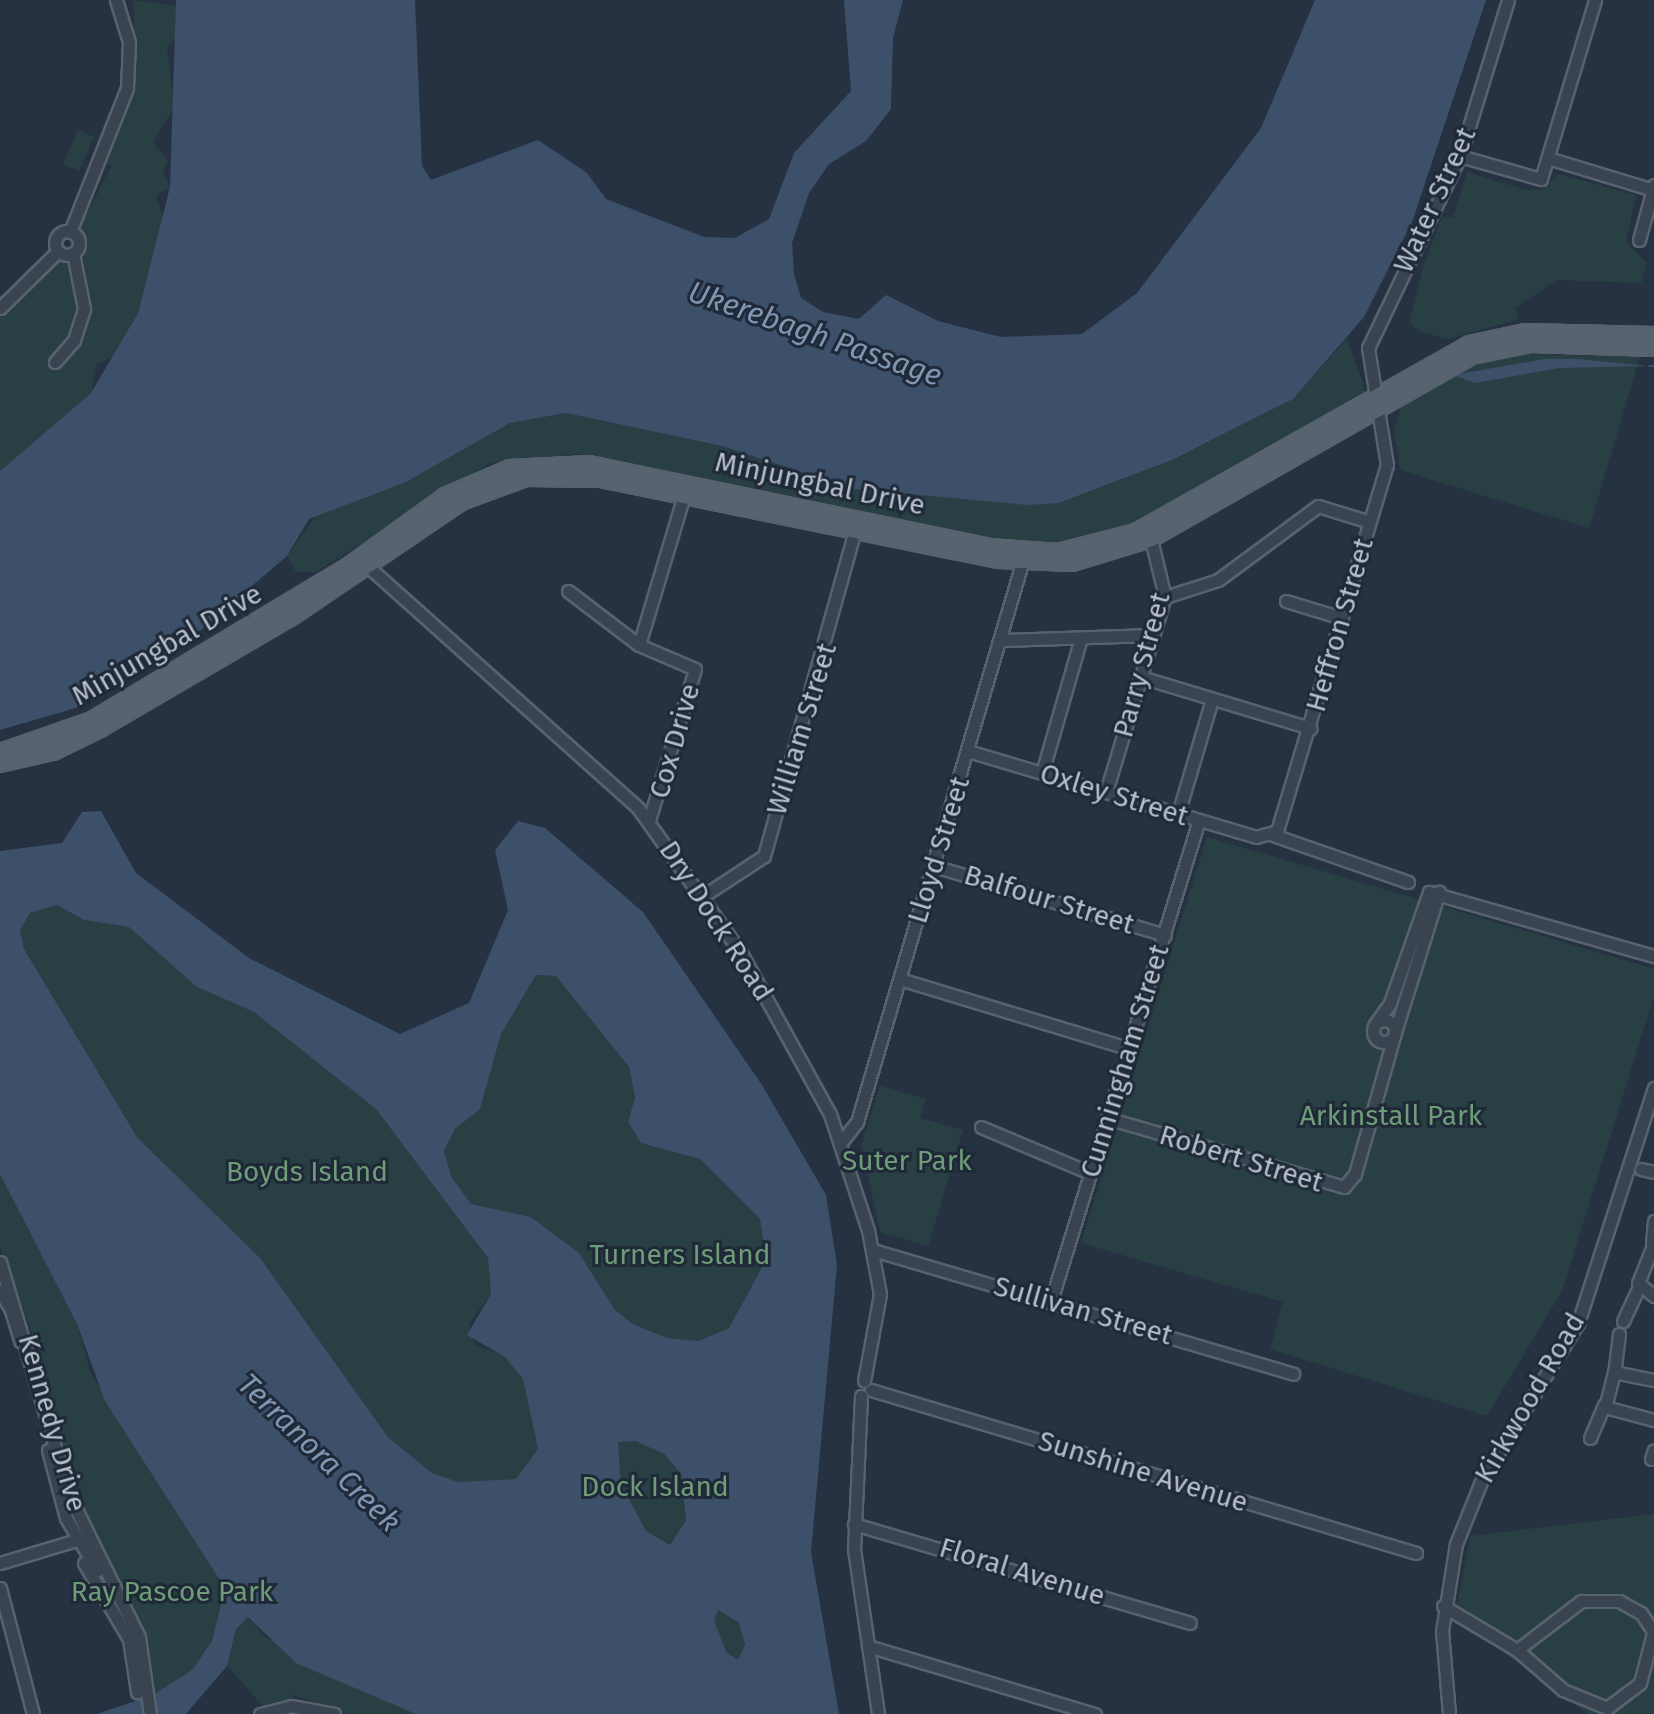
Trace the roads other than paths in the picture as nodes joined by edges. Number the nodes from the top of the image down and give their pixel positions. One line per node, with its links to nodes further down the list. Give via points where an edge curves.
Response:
1 (116, 0): 7 (street, via 129,42 127,88)
2 (1508, 0): 4 (street, Water Street)
3 (1595, 0): 5 (street)
4 (1460, 156): 5 (street, via 1541,179); 15 (street, Water Street, via 1374,329 1367,361)
5 (1548, 158): 6 (street)
6 (1653, 188): 8 (street)
7 (70, 232): 9 (street, via 58,236); 10 (street, via 78,239)
8 (1639, 240)
9 (58, 251): 10 (street); 11 (street)
10 (73, 253): 14 (street, via 84,309 74,340)
11 (0, 308)
12 (1654, 335): 15 (main road, Minjungbal Drive, via 1497,335 1445,355)
13 (1654, 348): 15 (main road, Minjungbal Drive, via 1505,347 1461,361)
14 (55, 362)
15 (1375, 403): 17 (street, Heffron Street, via 1388,461); 19 (main road, Minjungbal Drive); 20 (main road, Minjungbal Drive, via 1136,532)
16 (684, 495): 18 (main road, Minjungbal Drive); 21 (main road, Minjungbal Drive, via 600,479 526,478 461,502); 29 (street)
17 (1370, 522): 23 (street, via 1318,506 1218,580); 25 (street, Heffron Street)
18 (855, 531): 20 (main road, Minjungbal Drive); 45 (street, William Street, via 764,856)
19 (1151, 539): 20 (main road, Minjungbal Drive, via 1087,561); 23 (street, Parry Street)
20 (1024, 558): 21 (main road, Minjungbal Drive, via 553,462 473,481); 28 (street, Lloyd Street)
21 (364, 563): 34 (main road, Minjungbal Drive, via 92,720); 35 (main road, Minjungbal Drive, via 71,745); 39 (street, Dry Dock Road)
22 (568, 591): 29 (street, Cox Drive)
23 (1165, 597): 26 (street, Parry Street)
24 (1286, 601): 25 (street)
25 (1342, 618): 32 (street, Heffron Street)
26 (1154, 635): 27 (street); 30 (street, Parry Street)
27 (1081, 638): 28 (street); 36 (street)
28 (1001, 640): 33 (street, Lloyd Street)
29 (639, 645): 39 (street, Cox Drive, via 688,662 696,675)
30 (1141, 677): 31 (street); 37 (street, Parry Street)
31 (1212, 699): 32 (street); 38 (street)
32 (1310, 728): 41 (street, Heffron Street)
33 (968, 751): 36 (street, Oxley Street); 42 (street, Lloyd Street)
34 (0, 752)
35 (0, 764)
36 (1042, 773): 37 (street, Oxley Street)
37 (1106, 792): 38 (street, Oxley Street)
38 (1178, 814): 40 (street, Oxley Street)
39 (649, 820): 45 (street, Dry Dock Road)
40 (1199, 820): 41 (street, Oxley Street, via 1260,838); 46 (street, Cunningham Street)
41 (1273, 835): 43 (street)
42 (934, 866): 46 (street, Balfour Street); 48 (street, Lloyd Street)
43 (1408, 882)
44 (1439, 892): 47 (street); 49 (street, via 1422,899 1390,1003); 50 (street, Robert Street)
45 (703, 896): 57 (street, Dry Dock Road)
46 (1165, 935): 52 (street, Cunningham Street)
47 (1654, 956)
48 (900, 979): 52 (street); 57 (street, Lloyd Street, via 855,1128)
49 (1375, 1024): 50 (street, via 1389,1021); 51 (street)
50 (1395, 1032): 51 (street, via 1388,1041); 53 (street, Robert Street)
51 (1376, 1039): 53 (street)
52 (1130, 1049): 55 (street, Cunningham Street)
53 (1387, 1067): 55 (street, Robert Street, via 1355,1174 1340,1188)
54 (1654, 1088): 87 (street, Kirkwood Road, via 1587,1301 1472,1498)
55 (1107, 1118): 60 (street, Cunningham Street)
56 (981, 1127): 60 (street)
57 (842, 1141): 63 (street, Dry Dock Road)
58 (1641, 1169): 59 (street)
59 (1654, 1172)
60 (1090, 1173): 69 (street, Cunningham Street)
61 (1654, 1221): 62 (street)
62 (1653, 1244): 66 (street)
63 (873, 1250): 69 (street, Sullivan Street); 76 (street, Dry Dock Road, via 880,1300)
64 (0, 1262): 80 (street, Kennedy Drive)
65 (0, 1277): 70 (street, Kennedy Drive)
66 (1639, 1286): 68 (street); 71 (street)
67 (0, 1291): 70 (street)
68 (1654, 1296)
69 (1051, 1301): 74 (street, Sullivan Street)
70 (14, 1320): 82 (street, Kennedy Drive)
71 (1623, 1321)
72 (1619, 1334): 73 (street)
73 (1614, 1372): 75 (street); 77 (street)
74 (1293, 1374)
75 (1654, 1380)
76 (865, 1389): 81 (street, Dry Dock Road); 83 (street, Sunshine Avenue)
77 (1604, 1405): 78 (street); 79 (street)
78 (1654, 1420)
79 (1590, 1438)
80 (65, 1481): 82 (street); 85 (street, Kennedy Drive)
81 (854, 1524): 88 (street, Floral Avenue); 90 (street, Dry Dock Road)
82 (74, 1541): 84 (street); 85 (street, Kennedy Drive); 92 (street, via 126,1632)
83 (1416, 1553)
84 (0, 1563)
85 (107, 1583): 92 (street, Kennedy Drive, via 139,1637)
86 (0, 1588): 93 (street)
87 (1443, 1606): 91 (street); 99 (street, Kirkwood Road)
88 (1190, 1623)
89 (1653, 1633): 91 (street, via 1641,1613 1619,1601 1581,1601); 91 (street, via 1640,1683 1607,1708 1563,1690)
90 (868, 1646): 97 (street, Dry Dock Road); 98 (street)
91 (1517, 1650)
92 (142, 1691): 94 (street, Kennedy Drive)
93 (33, 1714)
94 (150, 1714)
95 (260, 1714): 96 (street, via 291,1706)
96 (334, 1714)
97 (878, 1714)
98 (1095, 1714)
99 (1449, 1714)

